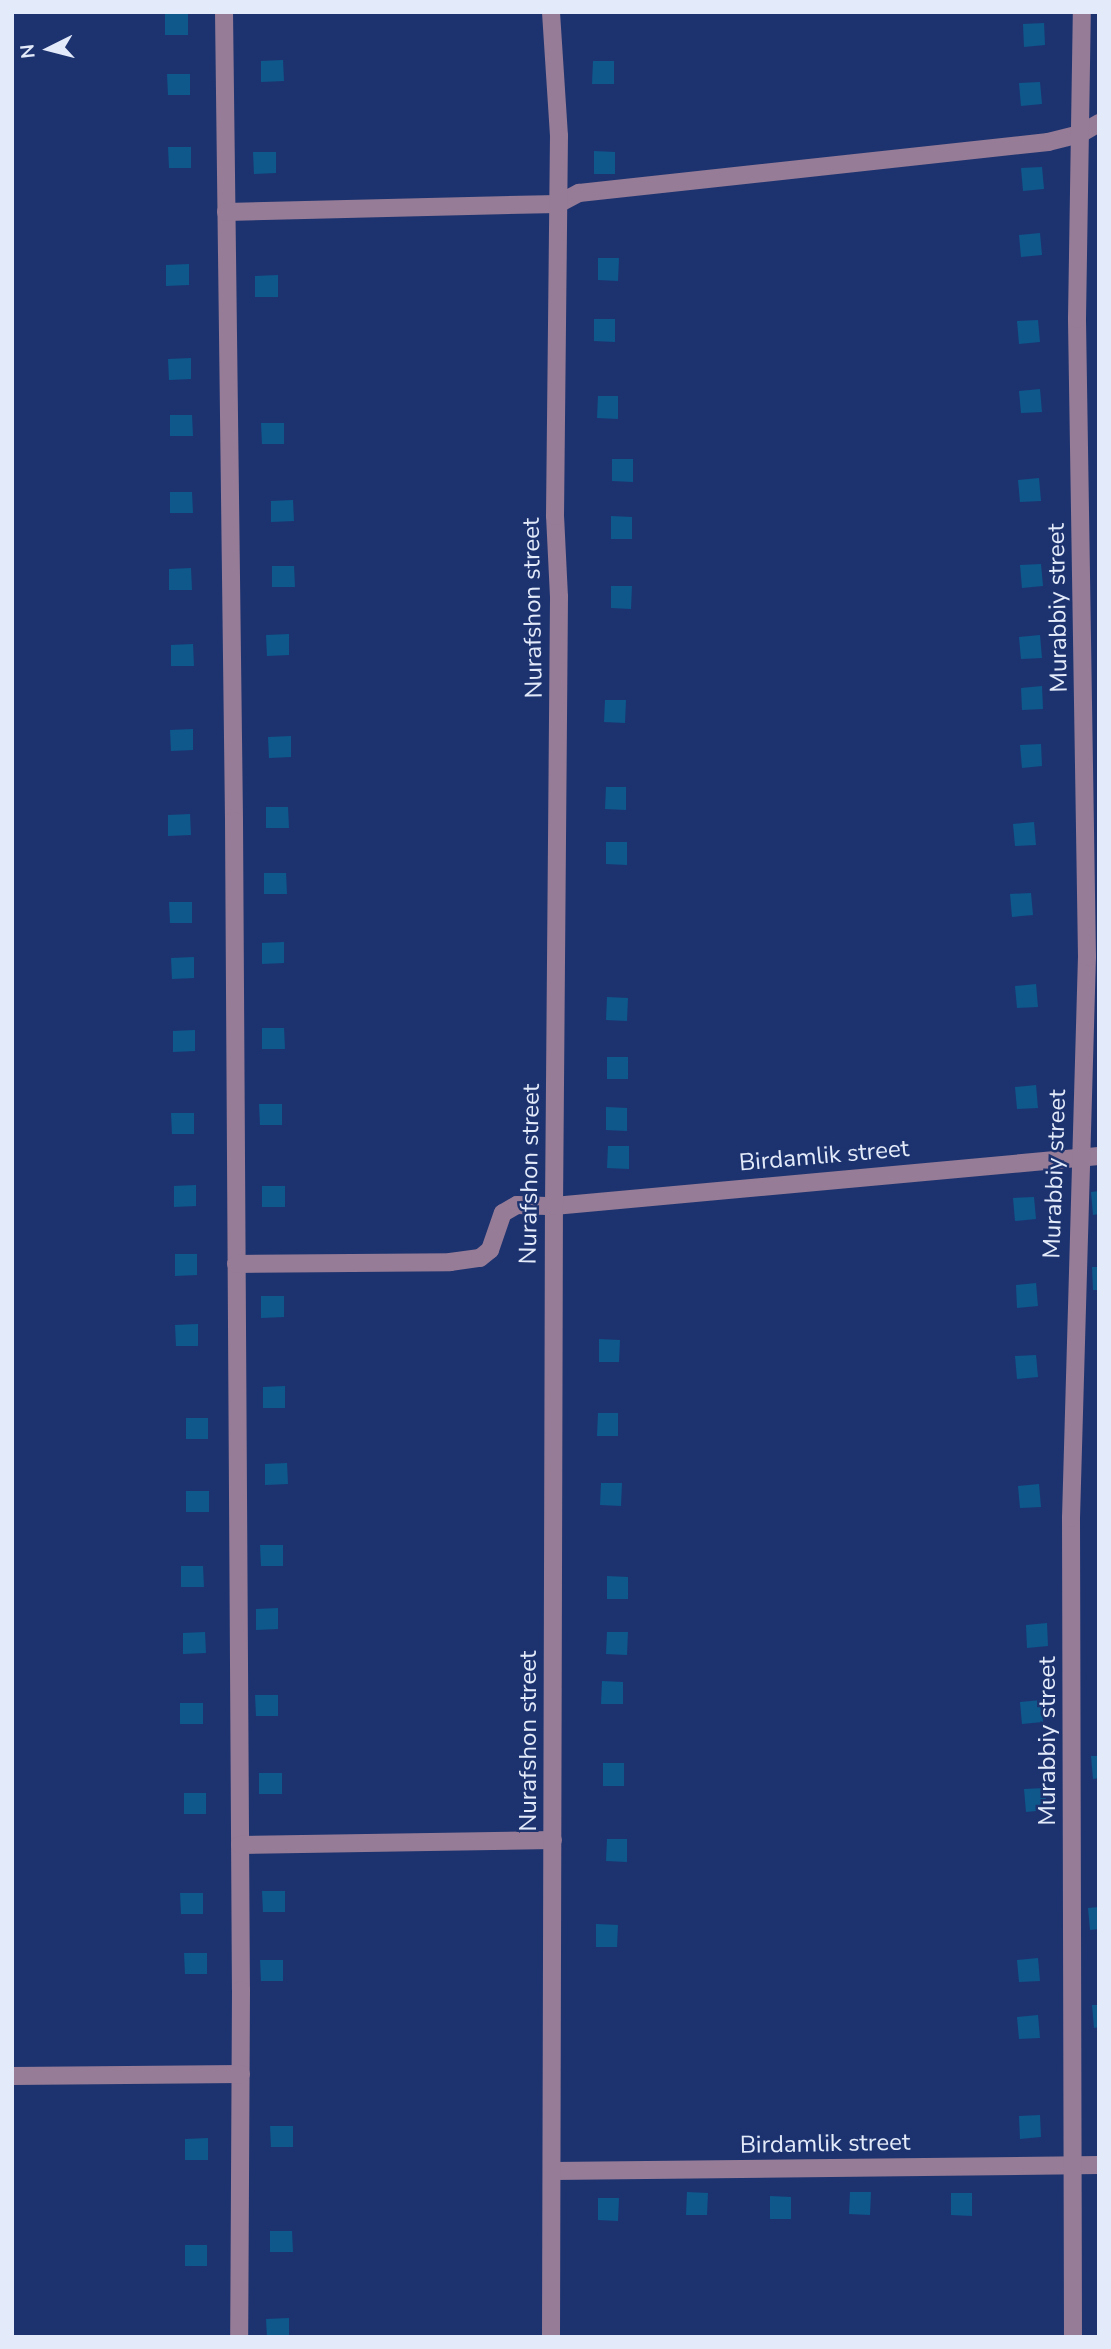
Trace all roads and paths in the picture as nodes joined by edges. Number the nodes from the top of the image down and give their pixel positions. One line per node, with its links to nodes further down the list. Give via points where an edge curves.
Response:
1 (224, 12): 7 (street)
2 (551, 12): 6 (street, Nurafshon street)
3 (1082, 12): 5 (street, Murabbiy street)
4 (1099, 124): 5 (street)
5 (1080, 134): 6 (street, via 1048,142 579,193); 9 (street, Murabbiy street, via 1077,319 1087,957)
6 (558, 204): 7 (street); 10 (street, Nurafshon street)
7 (226, 212): 11 (street)
8 (1099, 1156): 9 (street, Birdamlik street)
9 (1079, 1158): 10 (street, Birdamlik street); 16 (street, Murabbiy street, via 1071,1518)
10 (554, 1206): 11 (street, Birdamlik street, via 517,1205 503,1213 490,1250 480,1258); 12 (street, Nurafshon street)
11 (236, 1264): 13 (street)
12 (554, 1840): 13 (street); 18 (street, Nurafshon street)
13 (240, 1845): 14 (street)
14 (241, 2074): 15 (street); 19 (street)
15 (12, 2076)
16 (1073, 2165): 17 (street, Birdamlik street); 18 (street, Birdamlik street); 21 (street, Murabbiy street)
17 (1099, 2165)
18 (553, 2171): 20 (street, Nurafshon street)
19 (239, 2337)
20 (551, 2337)
21 (1073, 2337)

